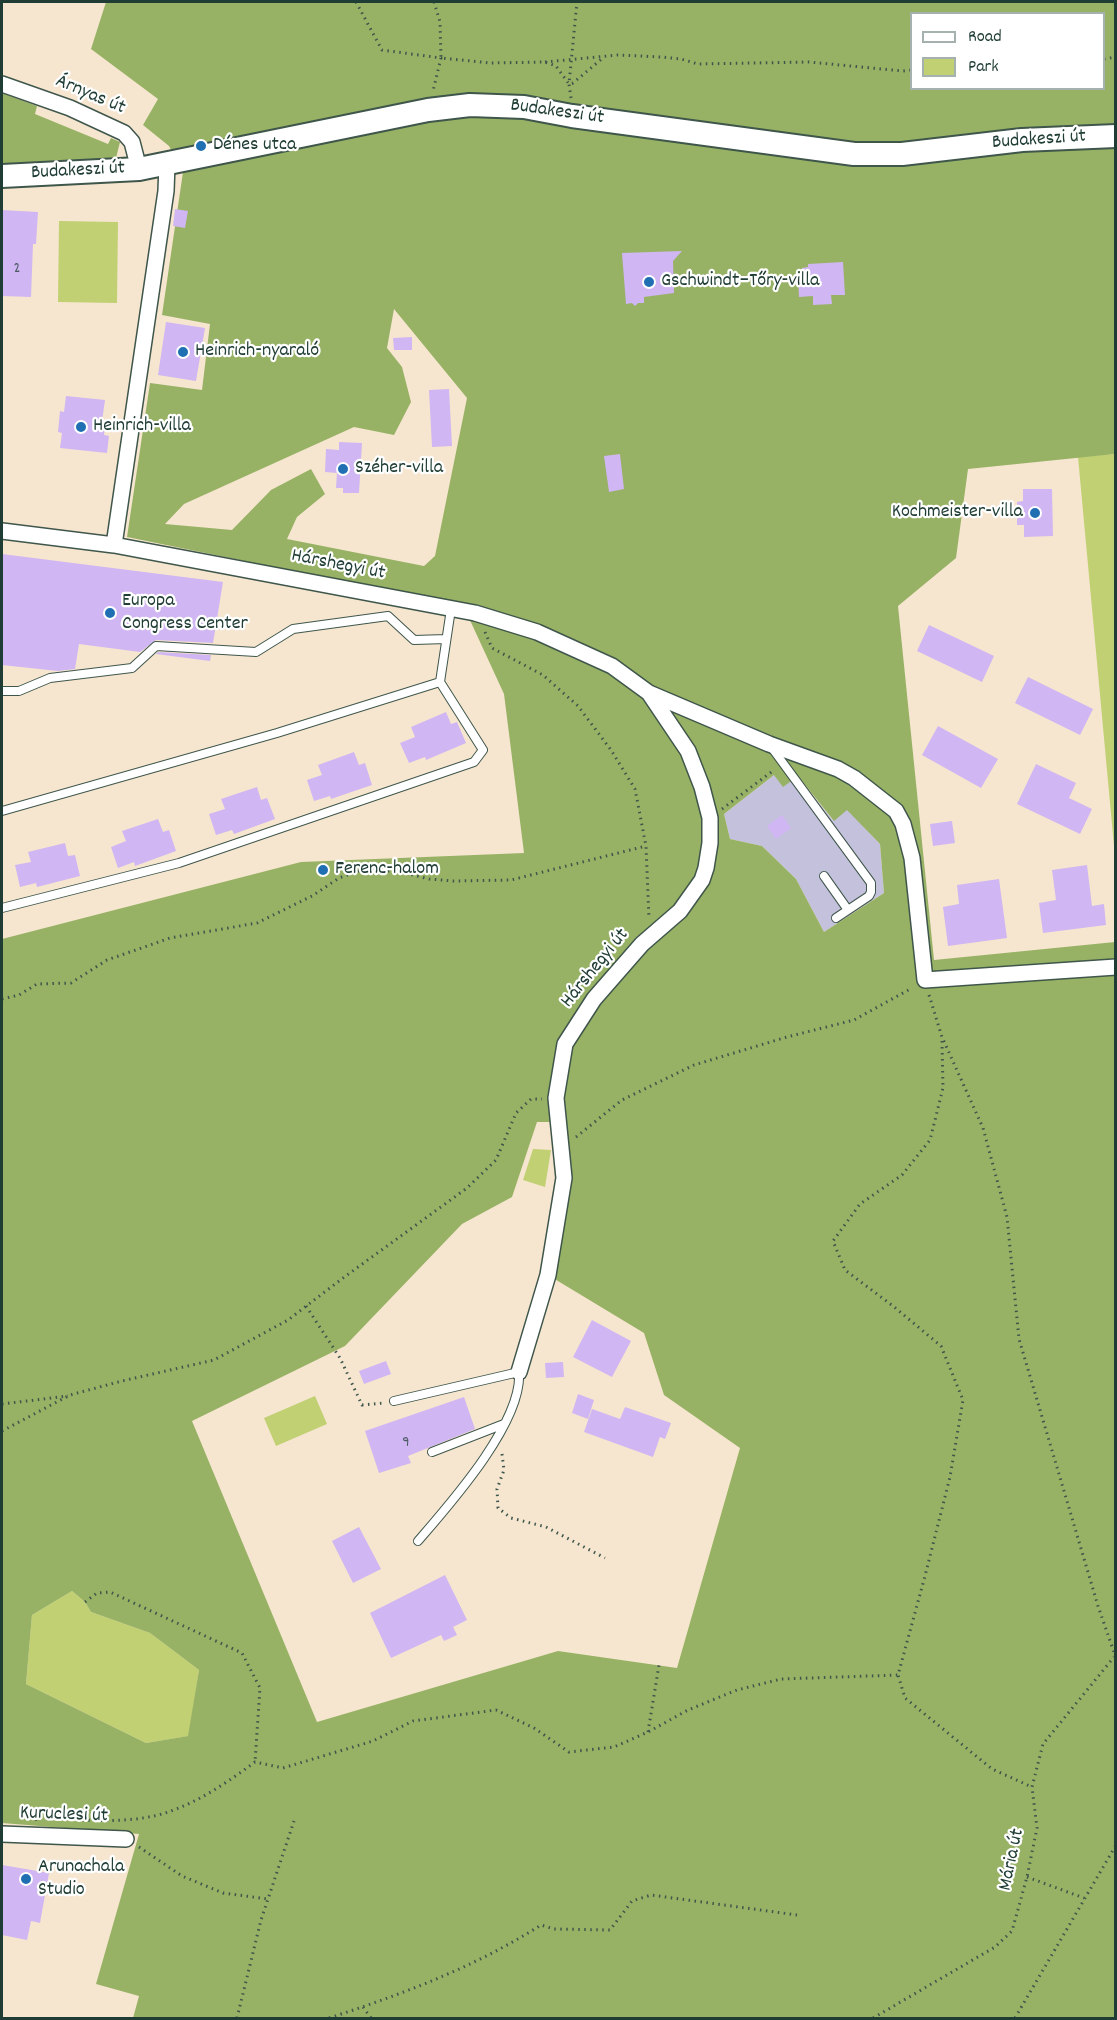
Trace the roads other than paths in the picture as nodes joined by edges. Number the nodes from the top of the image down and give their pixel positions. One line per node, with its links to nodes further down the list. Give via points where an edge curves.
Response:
1 (2, 84): 4 (street, Árnyas út, via 70,108 124,133 132,142)
2 (1116, 136): 3 (main road, Budakeszi út, via 1022,140 902,154 854,154 492,104 428,110)
3 (167, 164): 4 (main road, Budakeszi út); 7 (street)
4 (139, 169): 5 (main road, Budakeszi út)
5 (2, 176)
6 (2, 531): 7 (street, Hárshegyi út)
7 (114, 545): 8 (street, Hárshegyi út)
8 (451, 609): 9 (lane); 12 (street, Hárshegyi út, via 537,632 612,666)
9 (446, 639): 10 (lane); 11 (lane, via 414,640 388,616 293,629 256,652 156,646 132,668 50,678 19,691)
10 (440, 682): 14 (lane); 16 (lane, via 483,750 474,762 179,863)
11 (2, 691)
12 (649, 693): 13 (street, Hárshegyi út); 20 (street, Hárshegyi út, via 688,751 702,787 710,818 706,868 680,911 642,944 594,999 565,1044 556,1098 564,1178 548,1275)
13 (769, 744): 17 (lane, via 871,883 869,896); 19 (street, Hárshegyi út, via 838,769 896,811 912,858 925,980)
14 (2, 811)
15 (824, 876): 17 (lane)
16 (2, 908)
17 (848, 910): 18 (lane)
18 (836, 918)
19 (1116, 967)
20 (519, 1372): 21 (lane); 22 (lane, via 520,1384)
21 (394, 1401)
22 (504, 1424): 23 (lane); 24 (lane, via 452,1501)
23 (432, 1452)
24 (418, 1541)
25 (6, 1834): 26 (street, Kuruclesi út)
26 (126, 1839)

